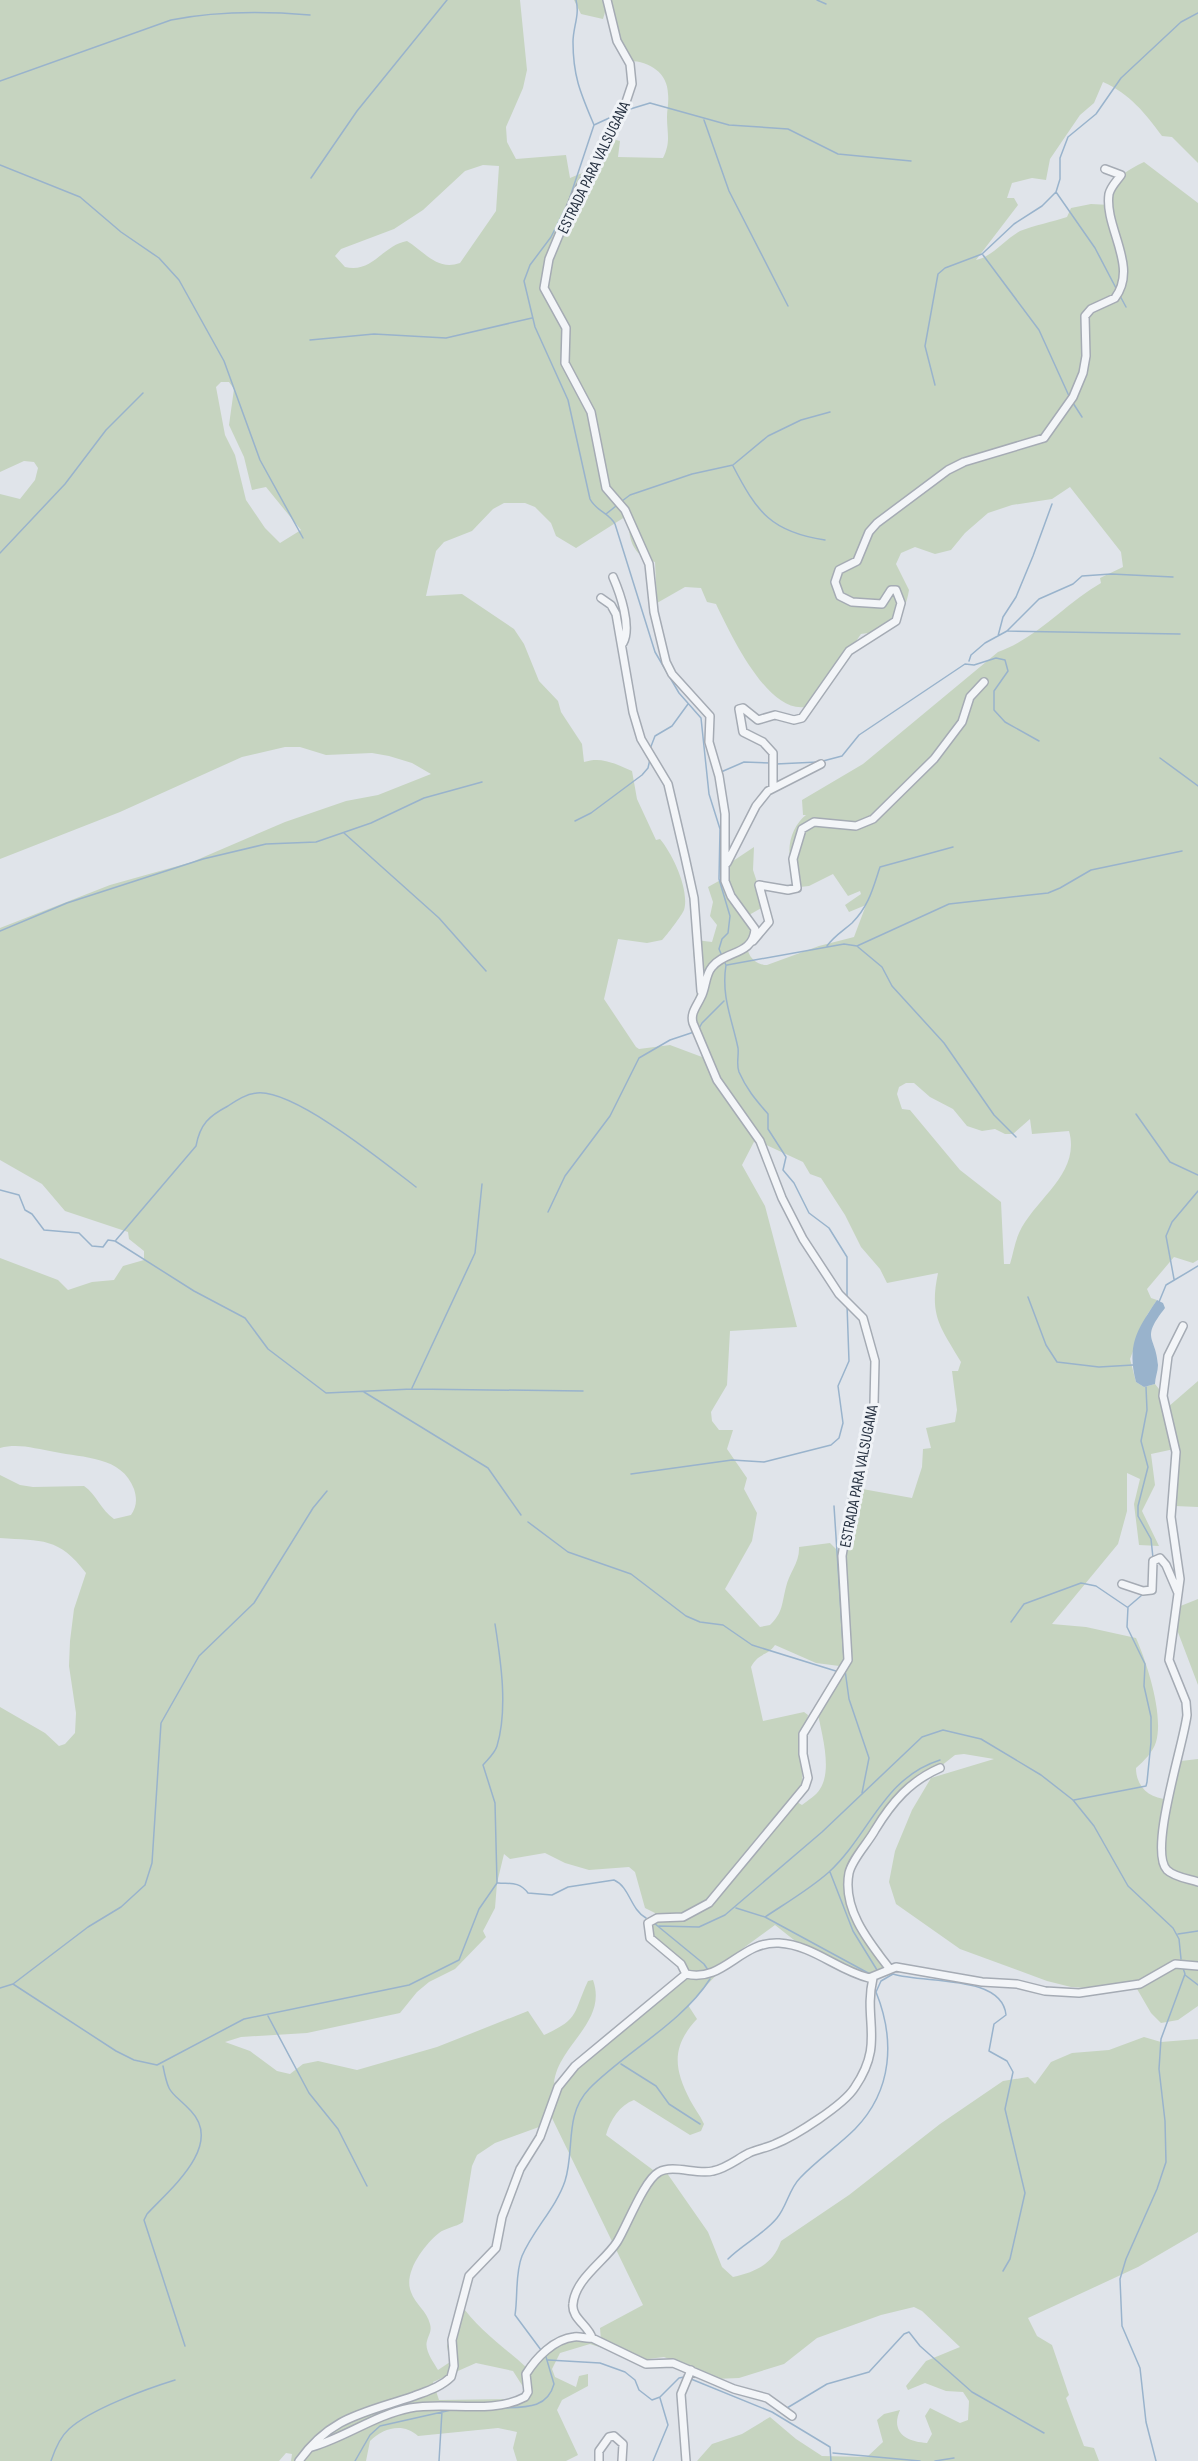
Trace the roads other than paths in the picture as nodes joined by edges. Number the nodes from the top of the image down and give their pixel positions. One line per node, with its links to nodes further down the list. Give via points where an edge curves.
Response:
1 (607, 0): 9 (street, ESTRADA PARA VALSUGANA, via 617,41 630,64 632,84 622,114 576,194 549,259 544,288 566,328 565,363 591,412 606,488 625,510 649,564 654,612 666,662 710,716 709,742 724,808)
2 (1105, 169): 8 (street, via 1121,175 1109,198 1123,276 1115,298 1085,316 1085,364 1073,397 1043,440 959,464 906,499 870,530 857,561 839,570 834,582 840,596 852,602 882,604 891,590 896,590 901,603 899,615 891,626 849,651 802,718 775,716 758,720 739,709 743,732 773,753)
3 (613, 577): 5 (street, via 625,619 627,636)
4 (601, 598): 5 (street, via 616,614)
5 (623, 643): 11 (street, via 633,712 641,739 668,784 686,857 694,898)
6 (984, 682): 10 (street, via 970,697 962,722 934,759 873,819 856,826 814,822 802,830 793,859 797,888 759,886 769,924)
7 (821, 764): 8 (street)
8 (773, 787): 9 (street, via 756,806)
9 (726, 866): 10 (street, ESTRADA PARA VALSUGANA, via 728,891 755,929)
10 (751, 944): 11 (street, ESTRADA PARA VALSUGANA, via 714,964)
11 (702, 996): 19 (street, ESTRADA PARA VALSUGANA, via 692,1017 709,1063 760,1141 803,1239 839,1294 863,1318 872,1343 876,1380 867,1446 842,1557 847,1664 803,1734 802,1754 808,1778 805,1786 709,1903 683,1917 653,1919 648,1923 650,1938 681,1964)
12 (1183, 1326): 14 (street, via 1168,1356 1163,1396 1176,1452 1171,1517 1180,1568)
13 (1122, 1584): 14 (street, via 1152,1590 1153,1561 1160,1558)
14 (1179, 1595): 16 (street, via 1169,1659 1186,1702 1187,1715 1165,1813 1162,1857 1168,1871)
15 (940, 1768): 18 (street, via 911,1784 896,1800 849,1873 850,1896 862,1932)
16 (1198, 1882)
17 (1198, 1966): 18 (street, via 1175,1964 1140,1984 1079,1993)
18 (889, 1968): 20 (street)
19 (686, 1974): 20 (street, via 712,1974 755,1948 778,1943 804,1948); 24 (street, via 575,2066 558,2087 540,2137 520,2169 502,2217 496,2248 469,2276 452,2340 451,2377 430,2390 347,2417)
20 (873, 1978): 21 (street, via 872,2051 856,2086 804,2130 722,2169 658,2172 617,2242 587,2276 574,2300 573,2310)
21 (592, 2338): 22 (street, via 646,2364 673,2363); 24 (street, via 562,2340 536,2360 526,2374 528,2392 522,2399 498,2404 411,2408 372,2420)
22 (691, 2370): 23 (street, via 767,2398); 28 (street, via 681,2394)
23 (792, 2416)
24 (310, 2448): 25 (street)
25 (299, 2461)
26 (599, 2461): 27 (street, via 603,2445 614,2436 623,2444)
27 (622, 2461)
28 (686, 2461)

